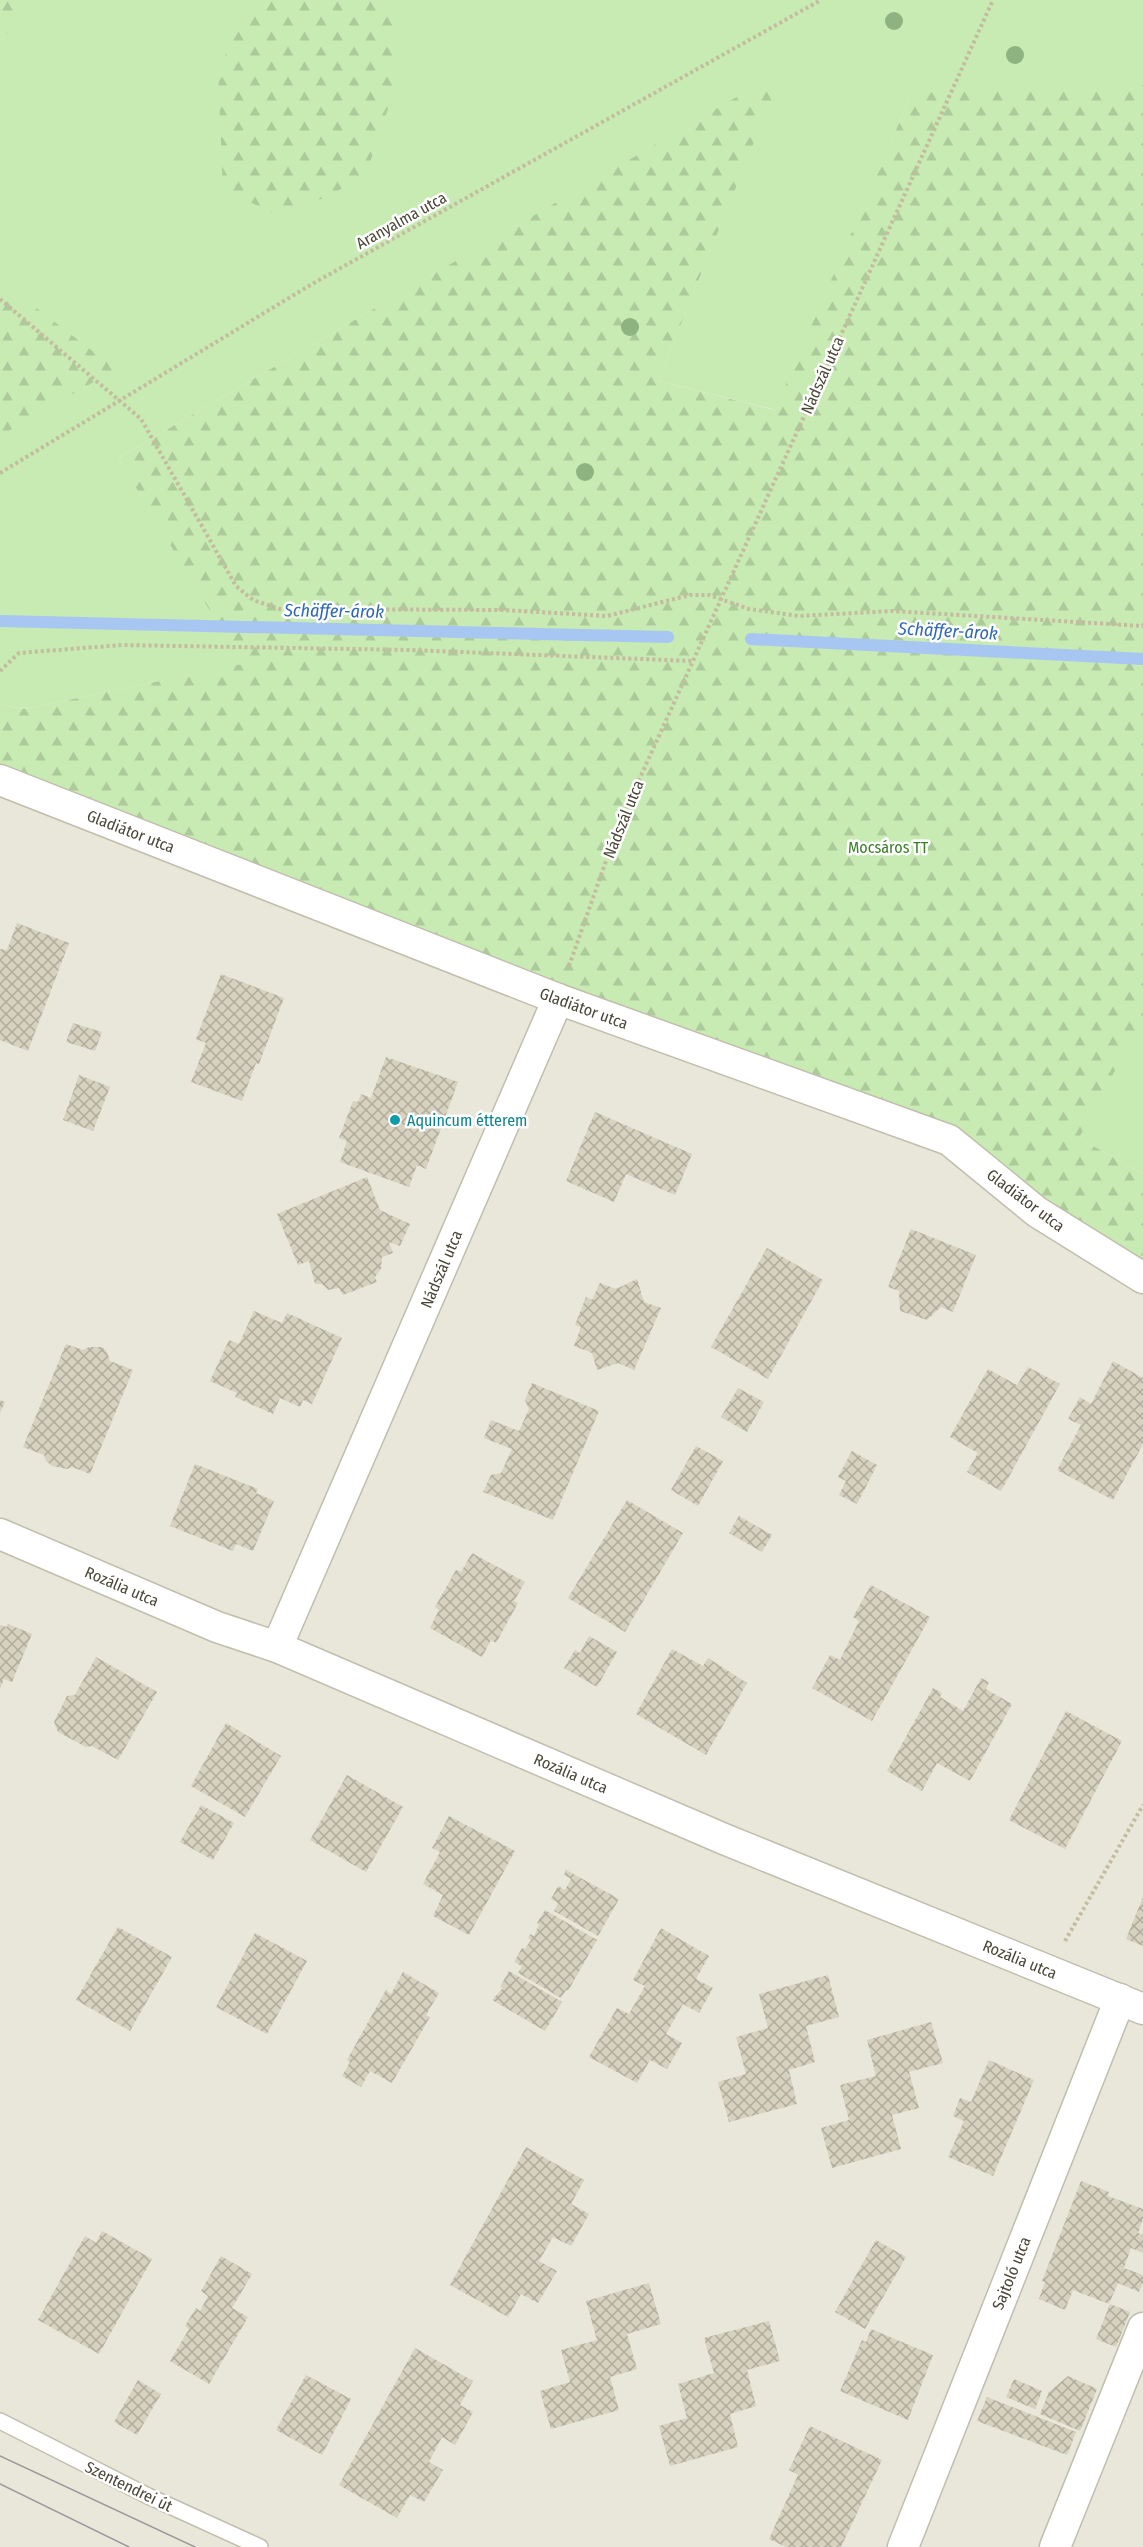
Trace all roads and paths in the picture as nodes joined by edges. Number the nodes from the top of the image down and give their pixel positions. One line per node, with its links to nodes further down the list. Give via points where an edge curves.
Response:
1 (821, 0): 4 (path, Aranyalma utca, via 312,284)
2 (993, 0): 6 (path, Nádszál utca)
3 (0, 298): 4 (path)
4 (120, 400): 5 (path, Aranyalma utca); 6 (path, via 141,419 160,449 236,586 253,600 280,609 504,610 607,616 690,595)
5 (0, 473)
6 (721, 599): 7 (path, via 749,609 799,616 892,611); 8 (path, Nádszál utca)
7 (1143, 626)
8 (692, 661): 9 (path, via 410,650 122,645 19,653); 11 (path, Nádszál utca, via 619,824)
9 (0, 672)
10 (0, 780): 11 (street, Gladiátor utca)
11 (558, 999): 12 (street, Gladiátor utca, via 949,1140 1037,1212); 14 (street, Nádszál utca)
12 (1143, 1278)
13 (0, 1534): 14 (street, Rozália utca, via 216,1627)
14 (277, 1647): 16 (street, Rozália utca, via 724,1839)
15 (1143, 1805): 16 (path)
16 (1048, 1970): 17 (street, Rozália utca)
17 (1131, 2004): 21 (street, Sajtoló utca)
18 (1143, 2328): 22 (street)
19 (0, 2421): 20 (lane, Szentendrei út)
20 (260, 2547)
21 (903, 2547)
22 (1055, 2547)

